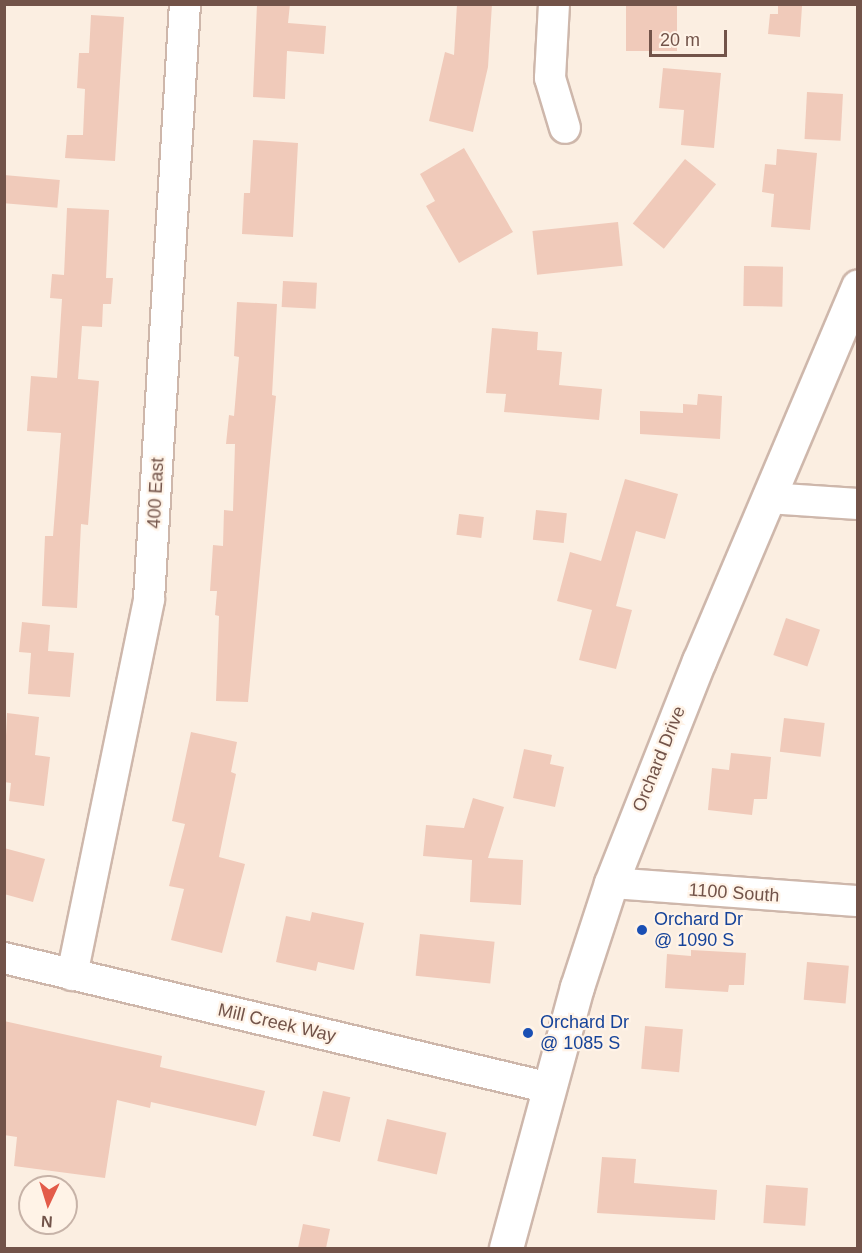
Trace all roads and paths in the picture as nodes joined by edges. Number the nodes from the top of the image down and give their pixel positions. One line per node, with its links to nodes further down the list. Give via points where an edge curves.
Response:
1 (185, 4): 10 (street, 400 East, via 149,599)
2 (554, 4): 3 (street, via 550,78)
3 (565, 128)
4 (858, 286): 5 (main road, Orchard Drive)
5 (768, 498): 6 (street); 7 (main road, Orchard Drive)
6 (858, 504)
7 (611, 883): 8 (street, 1100 South); 11 (main road, Orchard Drive)
8 (858, 901)
9 (4, 958): 10 (street, Mill Creek Way)
10 (72, 975): 11 (street, Mill Creek Way)
11 (550, 1088): 12 (main road, Orchard Drive)
12 (506, 1248)

